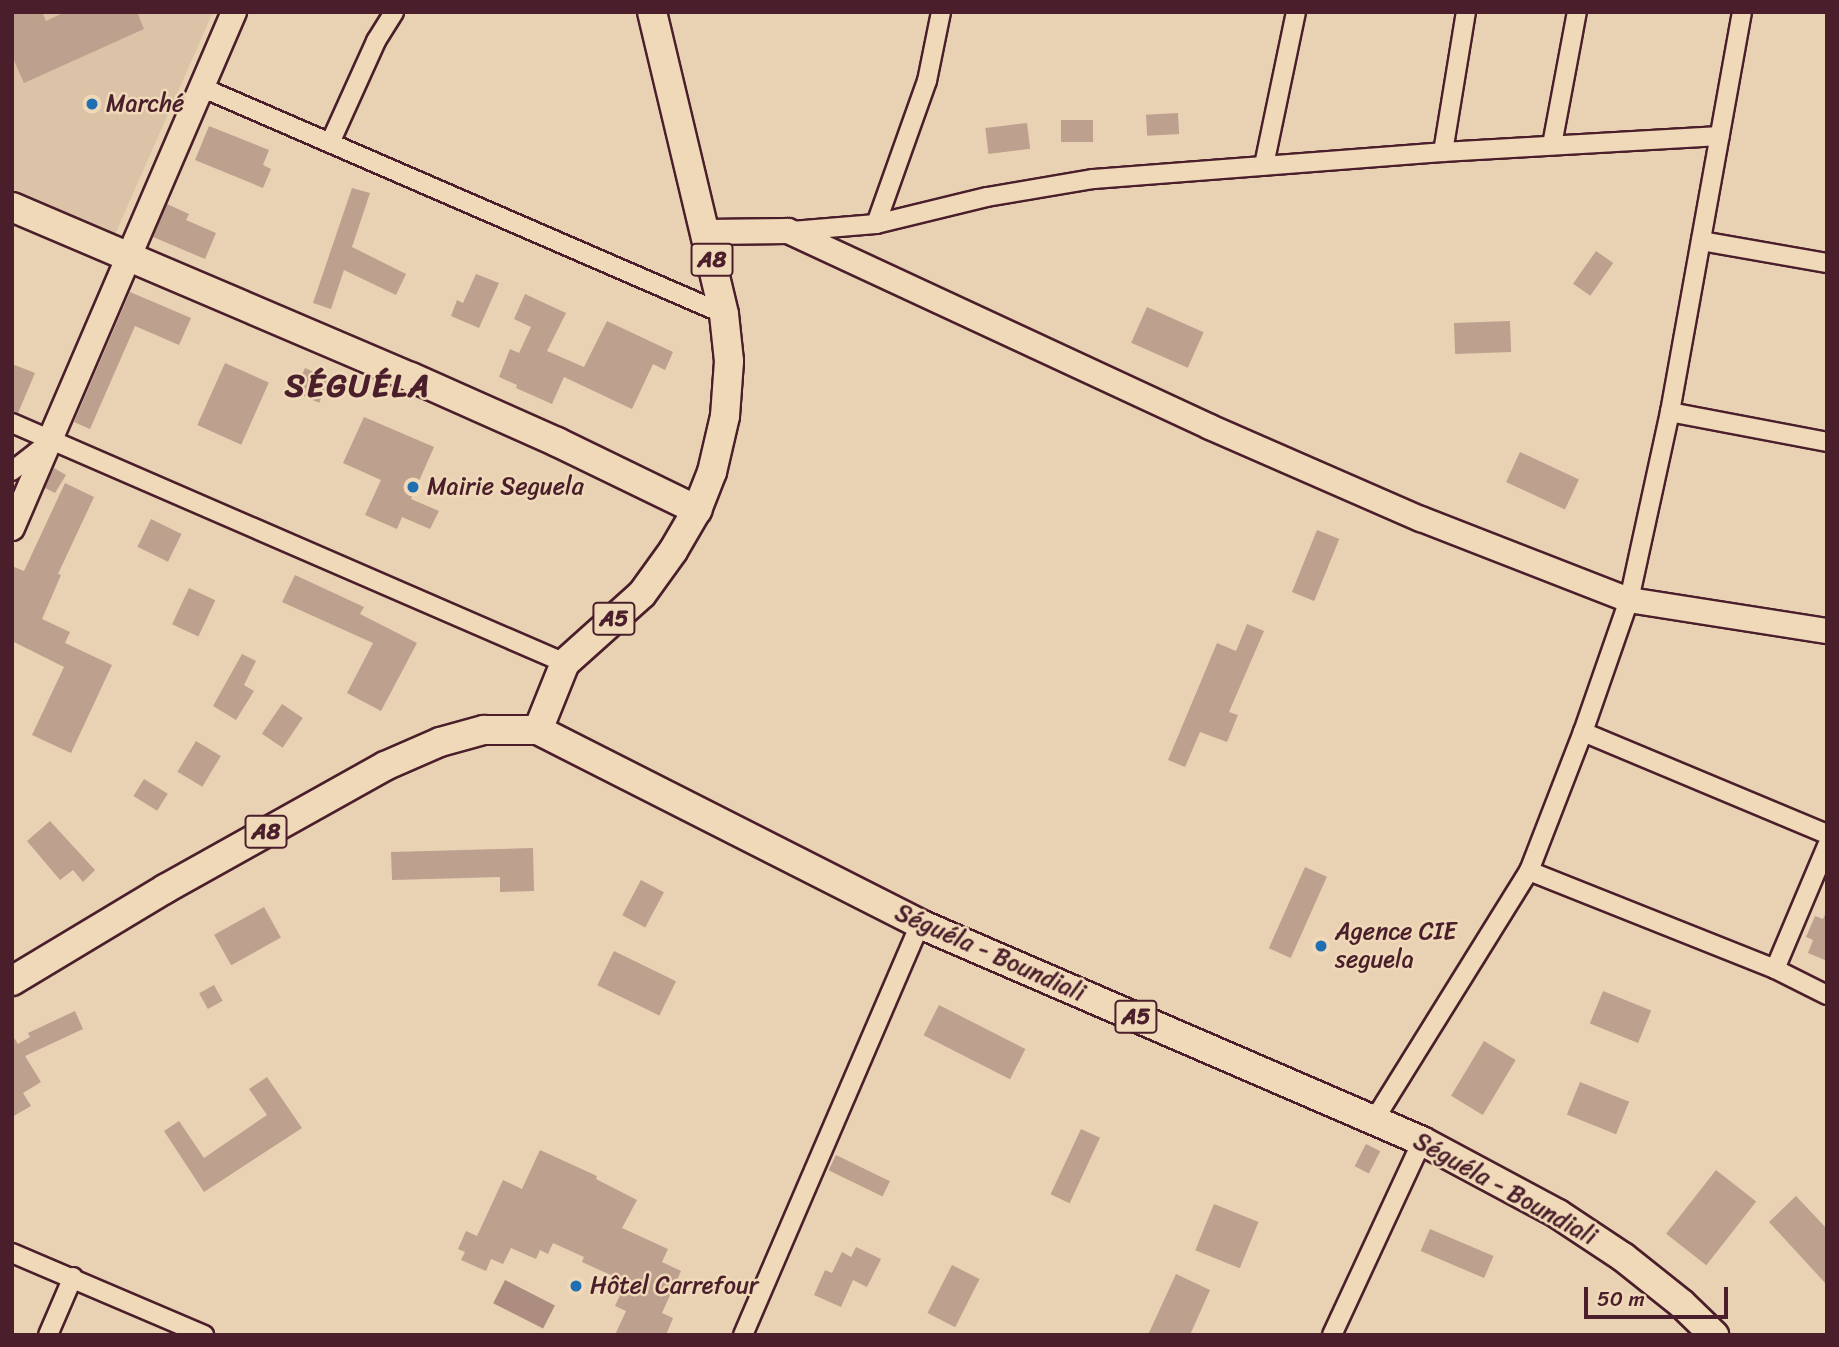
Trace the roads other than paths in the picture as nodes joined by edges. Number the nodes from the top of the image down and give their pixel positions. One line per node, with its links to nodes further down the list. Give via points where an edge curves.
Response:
1 (234, 12): 9 (main road)
2 (394, 12): 11 (street)
3 (652, 12): 18 (main road, A8)
4 (941, 12): 16 (street, via 927,80)
5 (1296, 12): 14 (street)
6 (1466, 12): 13 (street)
7 (1577, 12): 12 (street)
8 (1742, 12): 10 (street)
9 (201, 87): 11 (street); 20 (main road)
10 (1720, 136): 12 (street); 19 (street)
11 (330, 143): 22 (street)
12 (1552, 145): 13 (street)
13 (1443, 152): 14 (street)
14 (1264, 165): 16 (street, via 1093,179 987,197)
15 (12, 207): 20 (main road)
16 (876, 224): 17 (street)
17 (788, 231): 18 (main road); 30 (main road, via 1210,427 1421,519)
18 (706, 232): 22 (main road, A8)
19 (1701, 241): 21 (street); 23 (street)
20 (128, 258): 25 (main road); 28 (main road, via 558,442)
21 (1827, 263)
22 (724, 314): 28 (main road, A8, via 729,361 725,416 712,472)
23 (1670, 412): 26 (street); 30 (street)
24 (12, 423): 25 (street)
25 (51, 440): 27 (street); 29 (main road); 32 (street)
26 (1827, 442)
27 (12, 471)
28 (697, 510): 32 (main road, A5, via 642,594)
29 (12, 528)
30 (1629, 600): 31 (main road); 34 (street)
31 (1827, 631)
32 (565, 663): 33 (main road, A5)
33 (538, 730): 38 (main road, Séguéla - Boundiali / A5); 40 (main road, A8, via 484,730 385,765)
34 (1583, 732): 35 (street); 37 (street)
35 (1827, 834)
36 (1827, 846): 39 (street)
37 (1529, 871): 39 (street); 42 (street)
38 (920, 924): 42 (main road, Séguéla - Boundiali / A5); 48 (street)
39 (1775, 969): 41 (street)
40 (12, 981)
41 (1827, 995)
42 (1374, 1120): 43 (main road, Séguéla - Boundiali / A5)
43 (1422, 1142): 49 (street); 50 (main road, Séguéla - Boundiali / A5, via 1558,1214 1623,1257)
44 (12, 1253): 45 (street)
45 (73, 1277): 46 (street); 47 (street)
46 (48, 1335)
47 (204, 1335)
48 (743, 1335)
49 (1332, 1335)
50 (1713, 1335)

